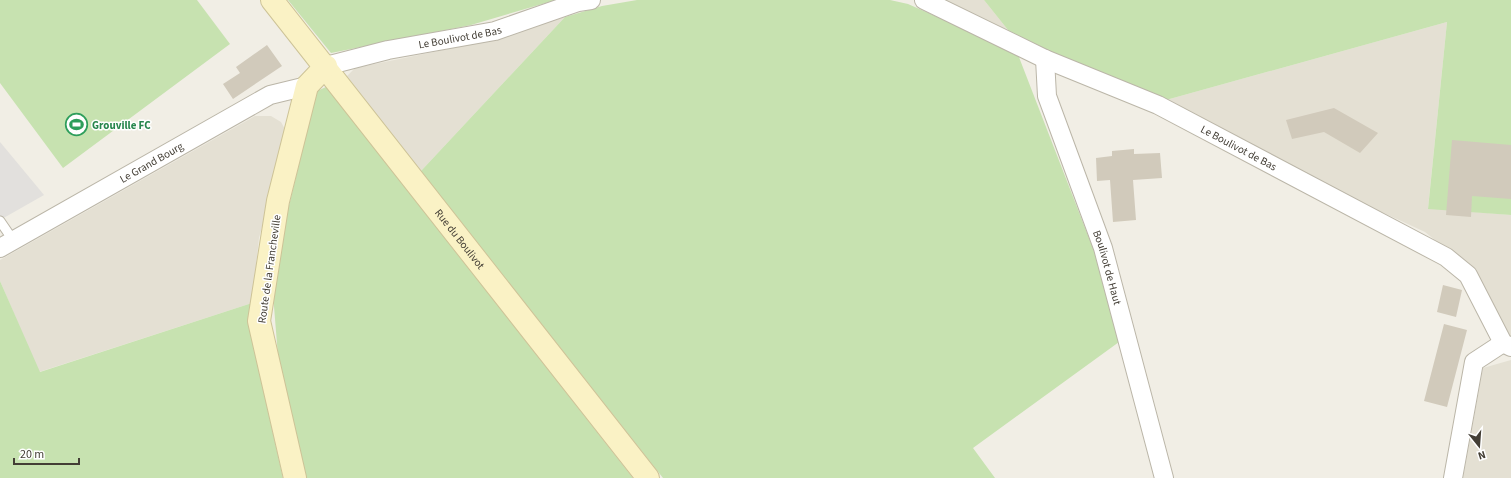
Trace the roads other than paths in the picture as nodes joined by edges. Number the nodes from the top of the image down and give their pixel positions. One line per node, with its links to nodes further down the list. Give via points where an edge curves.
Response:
1 (272, 0): 5 (street, Rue du Boulivot)
2 (924, 0): 4 (street, Le Boulivot de Bas)
3 (583, 1): 5 (street, Le Boulivot de Bas, via 494,31 388,50)
4 (1045, 59): 9 (street, Le Boulivot de Bas, via 1158,106 1446,257 1468,275); 12 (street, Boulivot de Haut, via 1047,96 1103,248)
5 (326, 66): 6 (street, Route de la Francheville); 11 (street, Rue du Boulivot)
6 (307, 86): 8 (street, Le Grand Bourg, via 270,95); 10 (street, Route de la Francheville, via 278,201 259,321)
7 (0, 221): 8 (lane)
8 (6, 244)
9 (1507, 345): 13 (street, via 1474,362)
10 (295, 478)
11 (648, 478)
12 (1164, 478)
13 (1453, 478)

